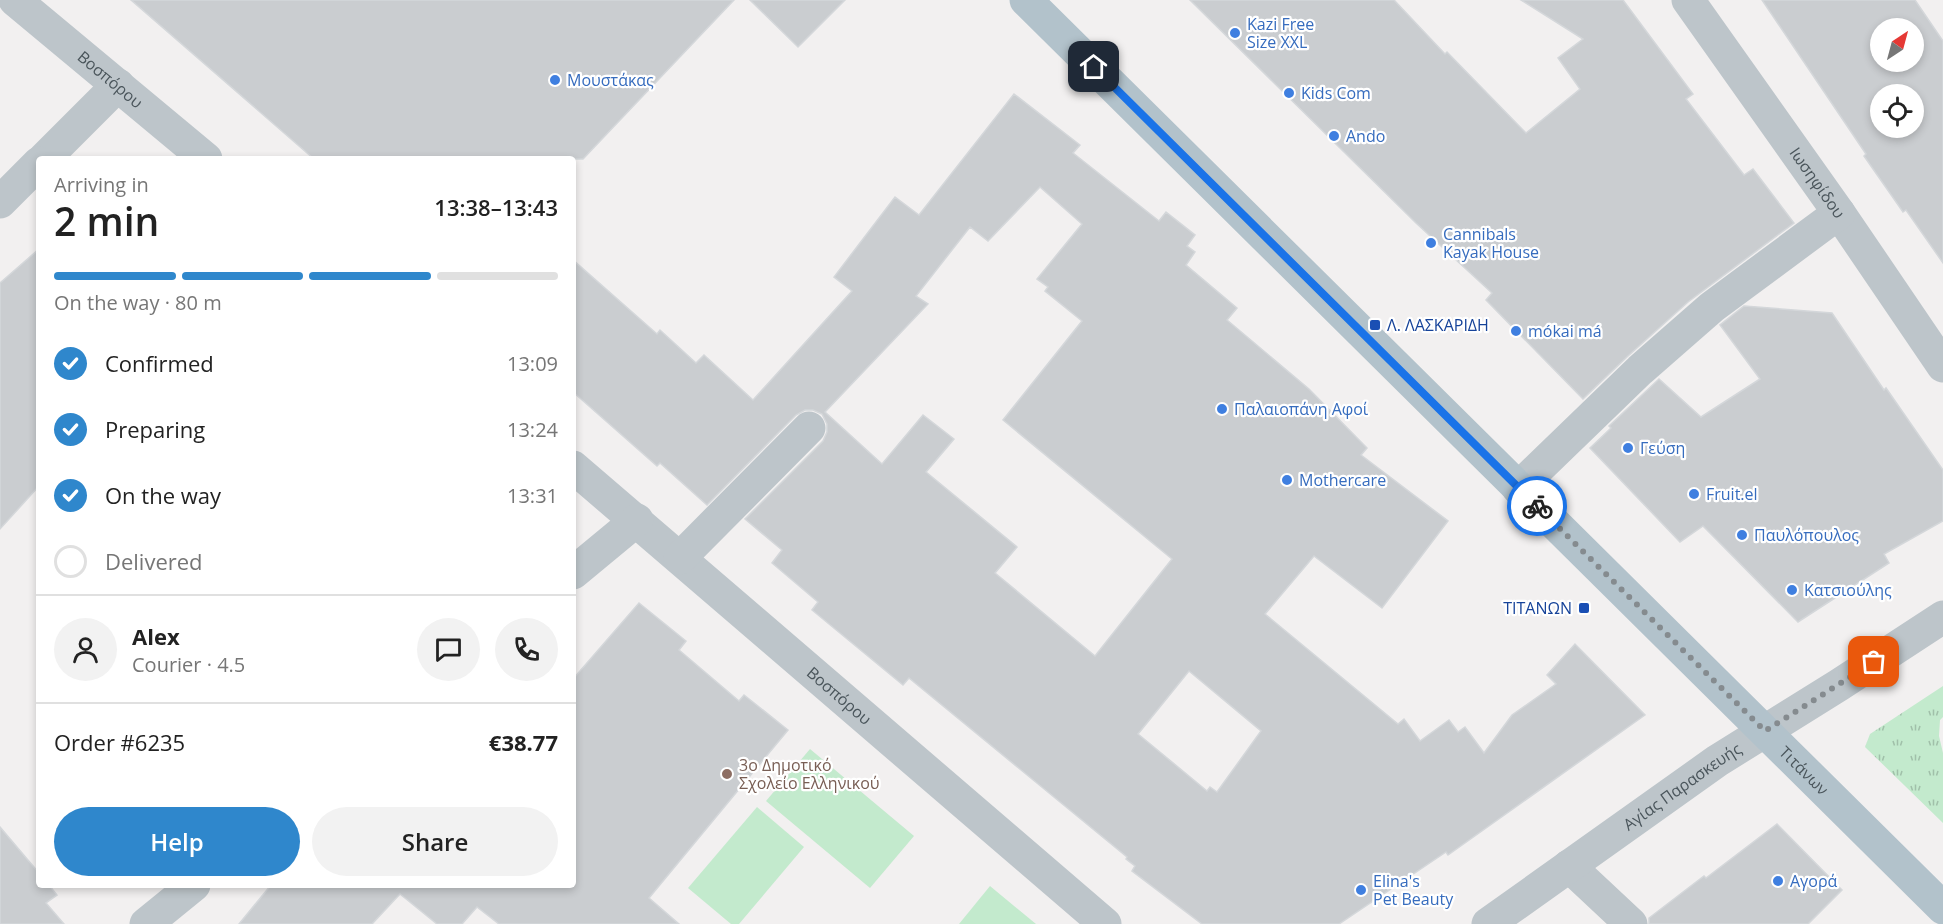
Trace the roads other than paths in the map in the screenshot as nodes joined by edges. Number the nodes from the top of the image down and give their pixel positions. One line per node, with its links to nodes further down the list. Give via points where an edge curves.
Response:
1 (15, 0): 4 (street, Βοσπόρου)
2 (1026, 0): 13 (main road, Τιτάνων)
3 (1688, 0): 9 (street, Ιωσηφίδου)
4 (118, 85): 5 (street); 6 (street, Βοσπόρου)
5 (47, 156)
6 (202, 156)
7 (36, 167): 8 (street)
8 (0, 202)
9 (1839, 213): 10 (street, Ιωσηφίδου); 13 (street, via 1703,315)
10 (1943, 366)
11 (809, 428): 15 (street)
12 (576, 469): 14 (street, Βοσπόρου)
13 (1518, 488): 18 (main road, Τιτάνων)
14 (637, 520): 15 (street, Βοσπόρου); 16 (street)
15 (680, 558): 23 (street, Βοσπόρου)
16 (576, 571)
17 (1943, 617): 18 (street, Αγίας Παρασκευής)
18 (1765, 731): 19 (street, Αγίας Παρασκευής); 21 (main road, Τιτάνων)
19 (1569, 866): 24 (street, Αγίας Παρασκευής); 25 (street)
20 (190, 888): 22 (street)
21 (1943, 908)
22 (146, 924)
23 (1105, 924)
24 (1488, 924)
25 (1631, 924)

